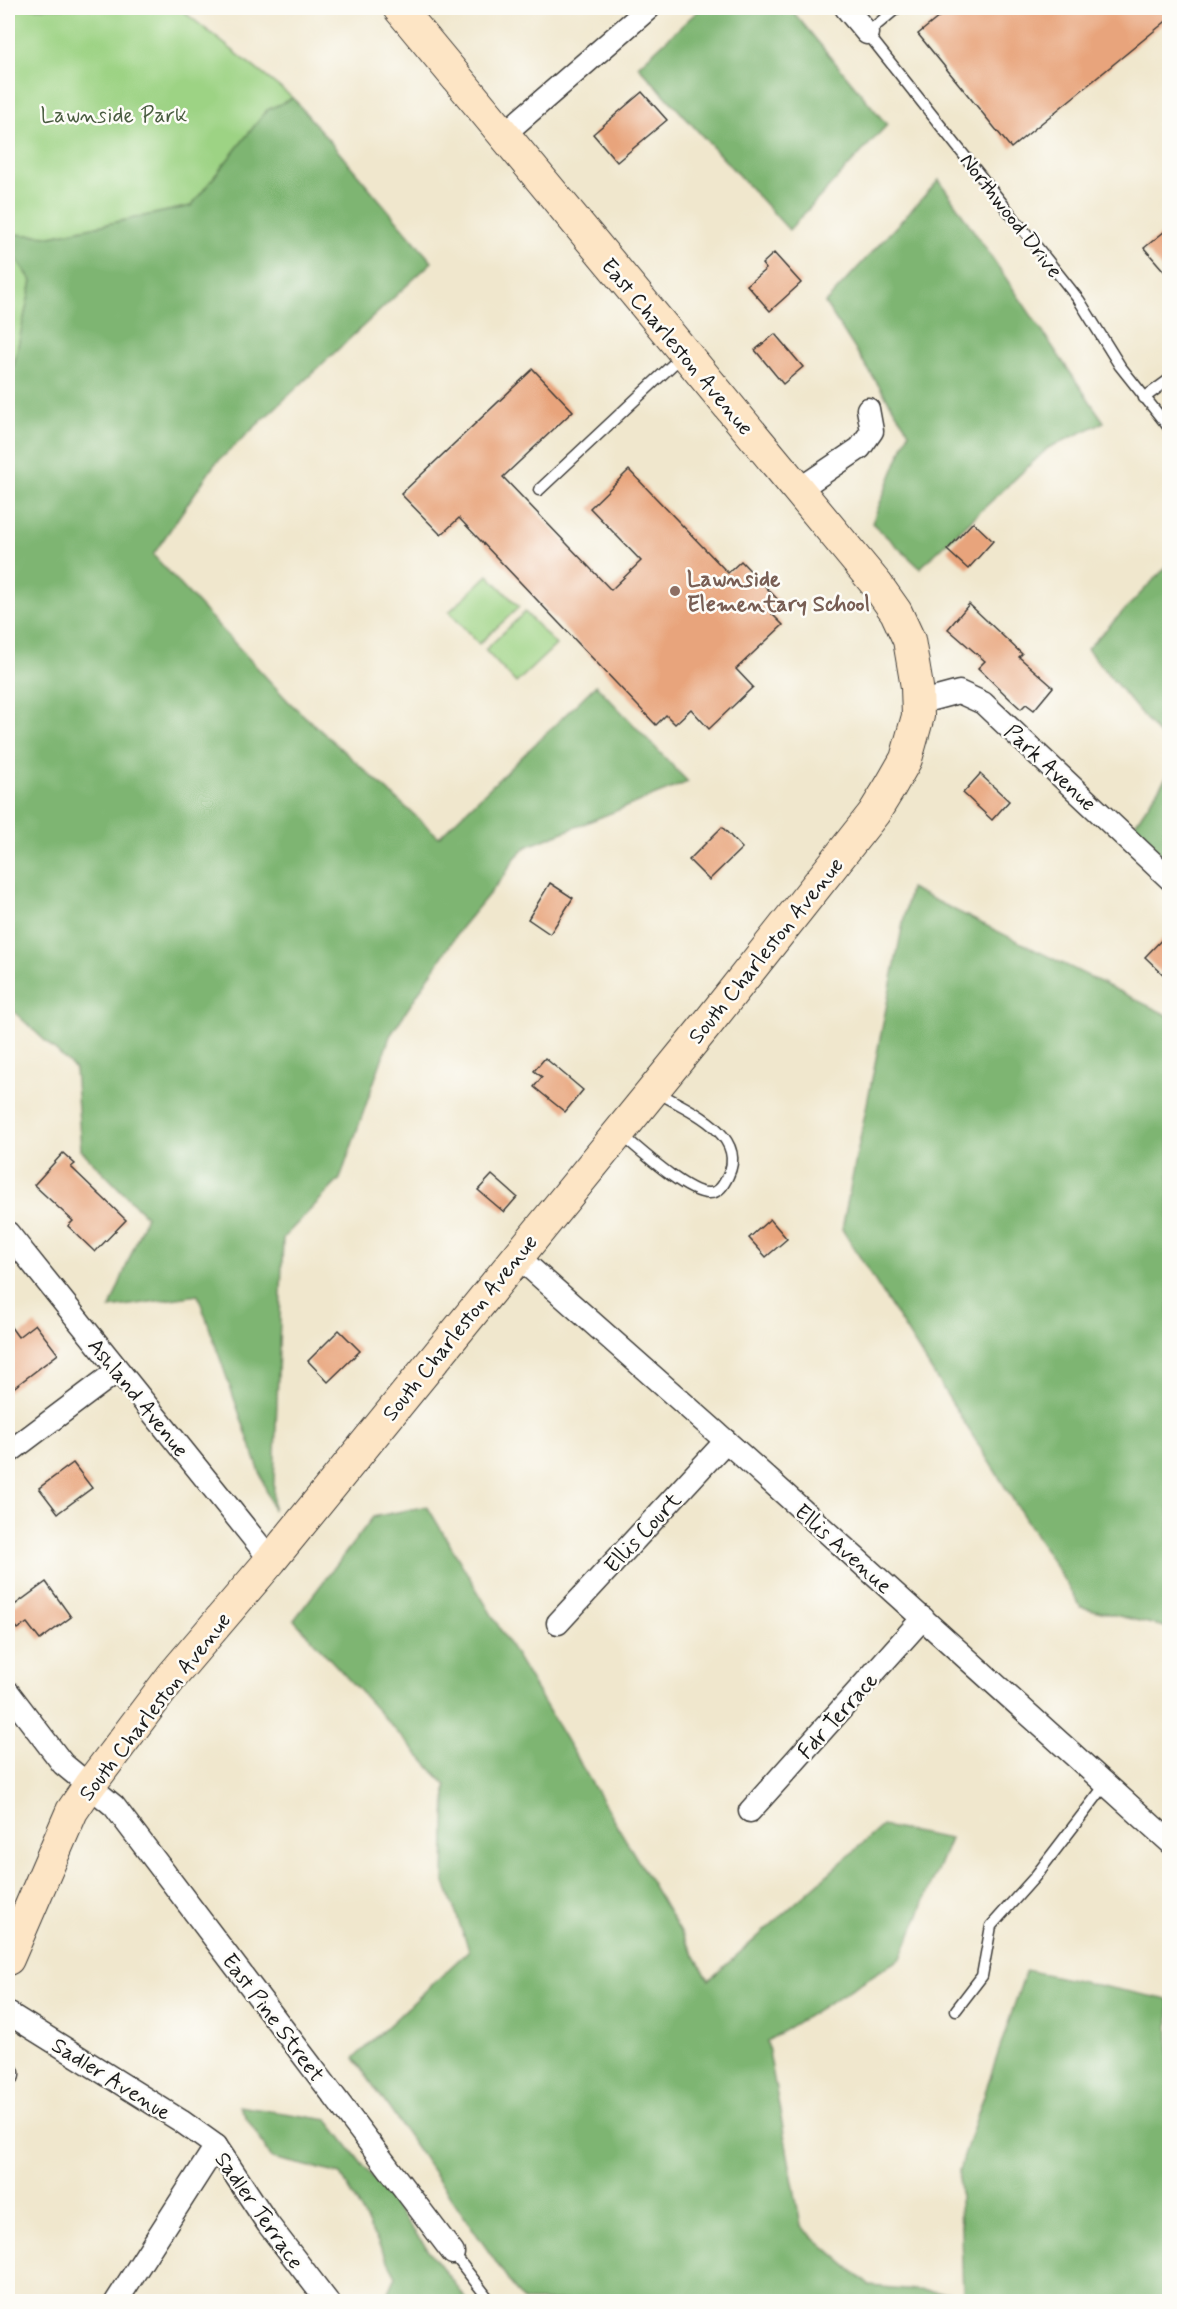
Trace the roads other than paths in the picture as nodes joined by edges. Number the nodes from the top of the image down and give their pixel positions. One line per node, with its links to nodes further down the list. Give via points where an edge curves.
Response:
1 (399, 8): 6 (street, East Charleston Avenue)
2 (649, 8): 6 (street)
3 (846, 8): 5 (street, Northwood Drive)
4 (897, 8): 5 (lane)
5 (867, 33): 9 (lane, Northwood Drive, via 1079,300)
6 (504, 134): 7 (street, East Charleston Avenue)
7 (684, 354): 12 (lane); 13 (street, East Charleston Avenue)
8 (1170, 379): 9 (lane)
9 (1144, 398): 11 (lane, Northwood Drive)
10 (868, 409): 13 (street, via 872,431 860,448)
11 (1170, 429)
12 (539, 490)
13 (798, 490): 14 (street, East Charleston Avenue, via 896,612 909,640)
14 (918, 703): 15 (street, Park Avenue, via 959,692 983,703); 16 (street, South Charleston Avenue, via 906,759 874,813)
15 (1170, 879)
16 (652, 1090): 17 (street, South Charleston Avenue); 17 (lane, via 714,1127 726,1139 732,1150 731,1169 723,1185 708,1194 697,1190 667,1172)
17 (618, 1131): 19 (street, South Charleston Avenue)
18 (8, 1233): 20 (street, Ashland Avenue)
19 (517, 1256): 21 (street, Ellis Avenue); 23 (street, South Charleston Avenue)
20 (117, 1371): 22 (street); 23 (street, Ashland Avenue)
21 (726, 1441): 24 (street, Ellis Avenue); 25 (street, Ellis Court)
22 (8, 1453)
23 (271, 1560): 28 (street, South Charleston Avenue, via 173,1675)
24 (923, 1618): 27 (street, Ellis Avenue); 29 (street, Fdr Terrace)
25 (558, 1623)
26 (8, 1692): 28 (street, East Pine Street, via 63,1764)
27 (1106, 1784): 30 (street, Ellis Avenue); 32 (lane, via 1034,1878 991,1926 982,1976)
28 (89, 1786): 31 (street, South Charleston Avenue, via 72,1811); 35 (street, East Pine Street, via 114,1806)
29 (750, 1811)
30 (1170, 1842)
31 (8, 1959)
32 (956, 2010)
33 (8, 2013): 34 (street, Sadler Avenue)
34 (216, 2146): 36 (street); 37 (street, Sadler Terrace, via 267,2224)
35 (453, 2253): 38 (lane)
36 (116, 2301)
37 (328, 2301)
38 (491, 2301)

